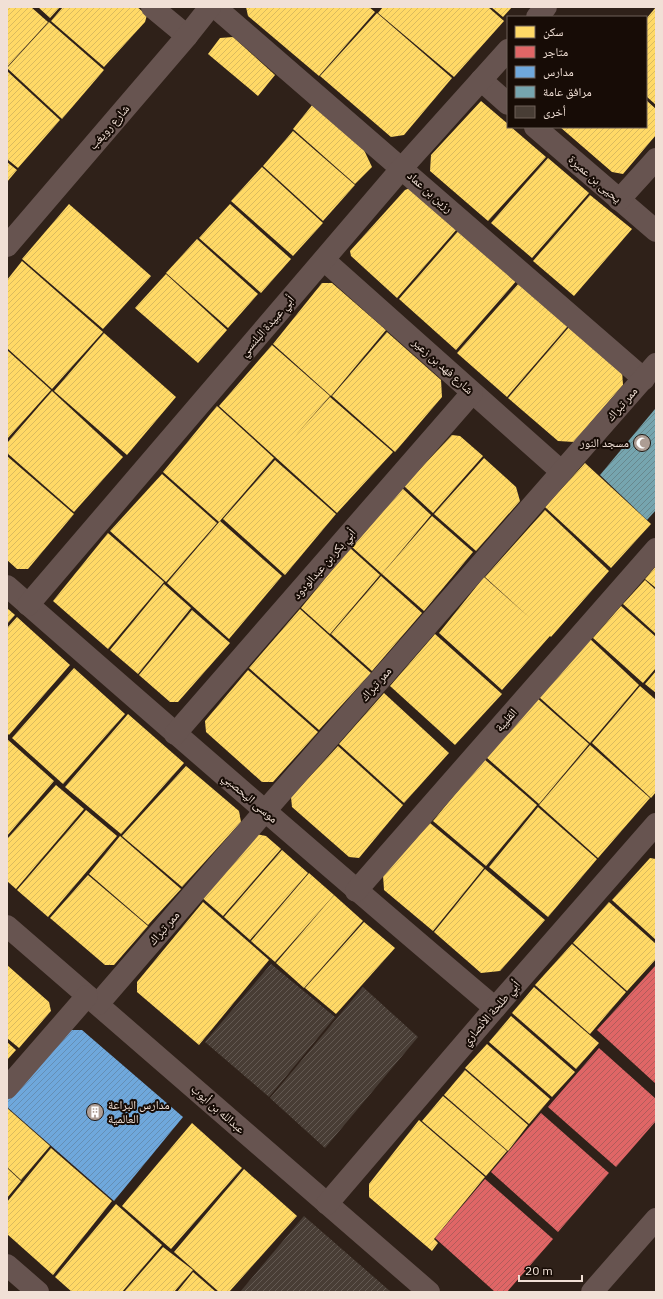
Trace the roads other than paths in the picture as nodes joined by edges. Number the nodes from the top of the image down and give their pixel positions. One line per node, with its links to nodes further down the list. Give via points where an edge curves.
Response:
1 (152, 7): 6 (street)
2 (210, 7): 6 (street, شارع رويغب)
3 (215, 7): 12 (street, رزين بن عماد)
4 (546, 7): 5 (street)
5 (538, 16)
6 (187, 36): 15 (street, شارع رويغب)
7 (507, 51): 8 (street, أبي عبيدة البلنسي)
8 (481, 80): 9 (street); 12 (street, أبي عبيدة البلنسي)
9 (507, 103)
10 (536, 128): 13 (street, يحيى بن عميرة)
11 (656, 159): 13 (street)
12 (402, 168): 16 (street, أبي عبيدة البلنسي); 17 (street, رزين بن عماد)
13 (619, 200): 14 (street, يحيى بن عميرة)
14 (656, 231)
15 (7, 246)
16 (324, 260): 18 (street, شارع فهد بن زعير); 22 (street, أبي عبيدة البلنسي)
17 (650, 372): 19 (street, ممر تبراك)
18 (472, 393): 19 (street, شارع فهد بن زعير); 23 (street, أبي بكر بن عبدالودود)
19 (562, 472): 24 (street, ممر تبراك)
20 (656, 549): 26 (street, القليبة)
21 (7, 586): 22 (street, موسى اليحصبي)
22 (28, 604): 23 (street, موسى اليحصبي)
23 (175, 734): 24 (street, موسى اليحصبي)
24 (265, 811): 26 (street, موسى اليحصبي); 28 (street, ممر تبراك)
25 (653, 835): 29 (street, أبي طلحة الأنصاري)
26 (356, 891): 29 (street, موسى اليحصبي)
27 (7, 926): 28 (street, عبدالله بن أيوب)
28 (93, 1000): 30 (street, ممر تبراك); 31 (street, عبدالله بن أيوب)
29 (495, 1008): 31 (street, أبي طلحة الأنصاري)
30 (7, 1088)
31 (327, 1204): 35 (street, عبدالله بن أيوب)
32 (656, 1219): 36 (street)
33 (9, 1271): 34 (street)
34 (38, 1292)
35 (430, 1292)
36 (592, 1292)

